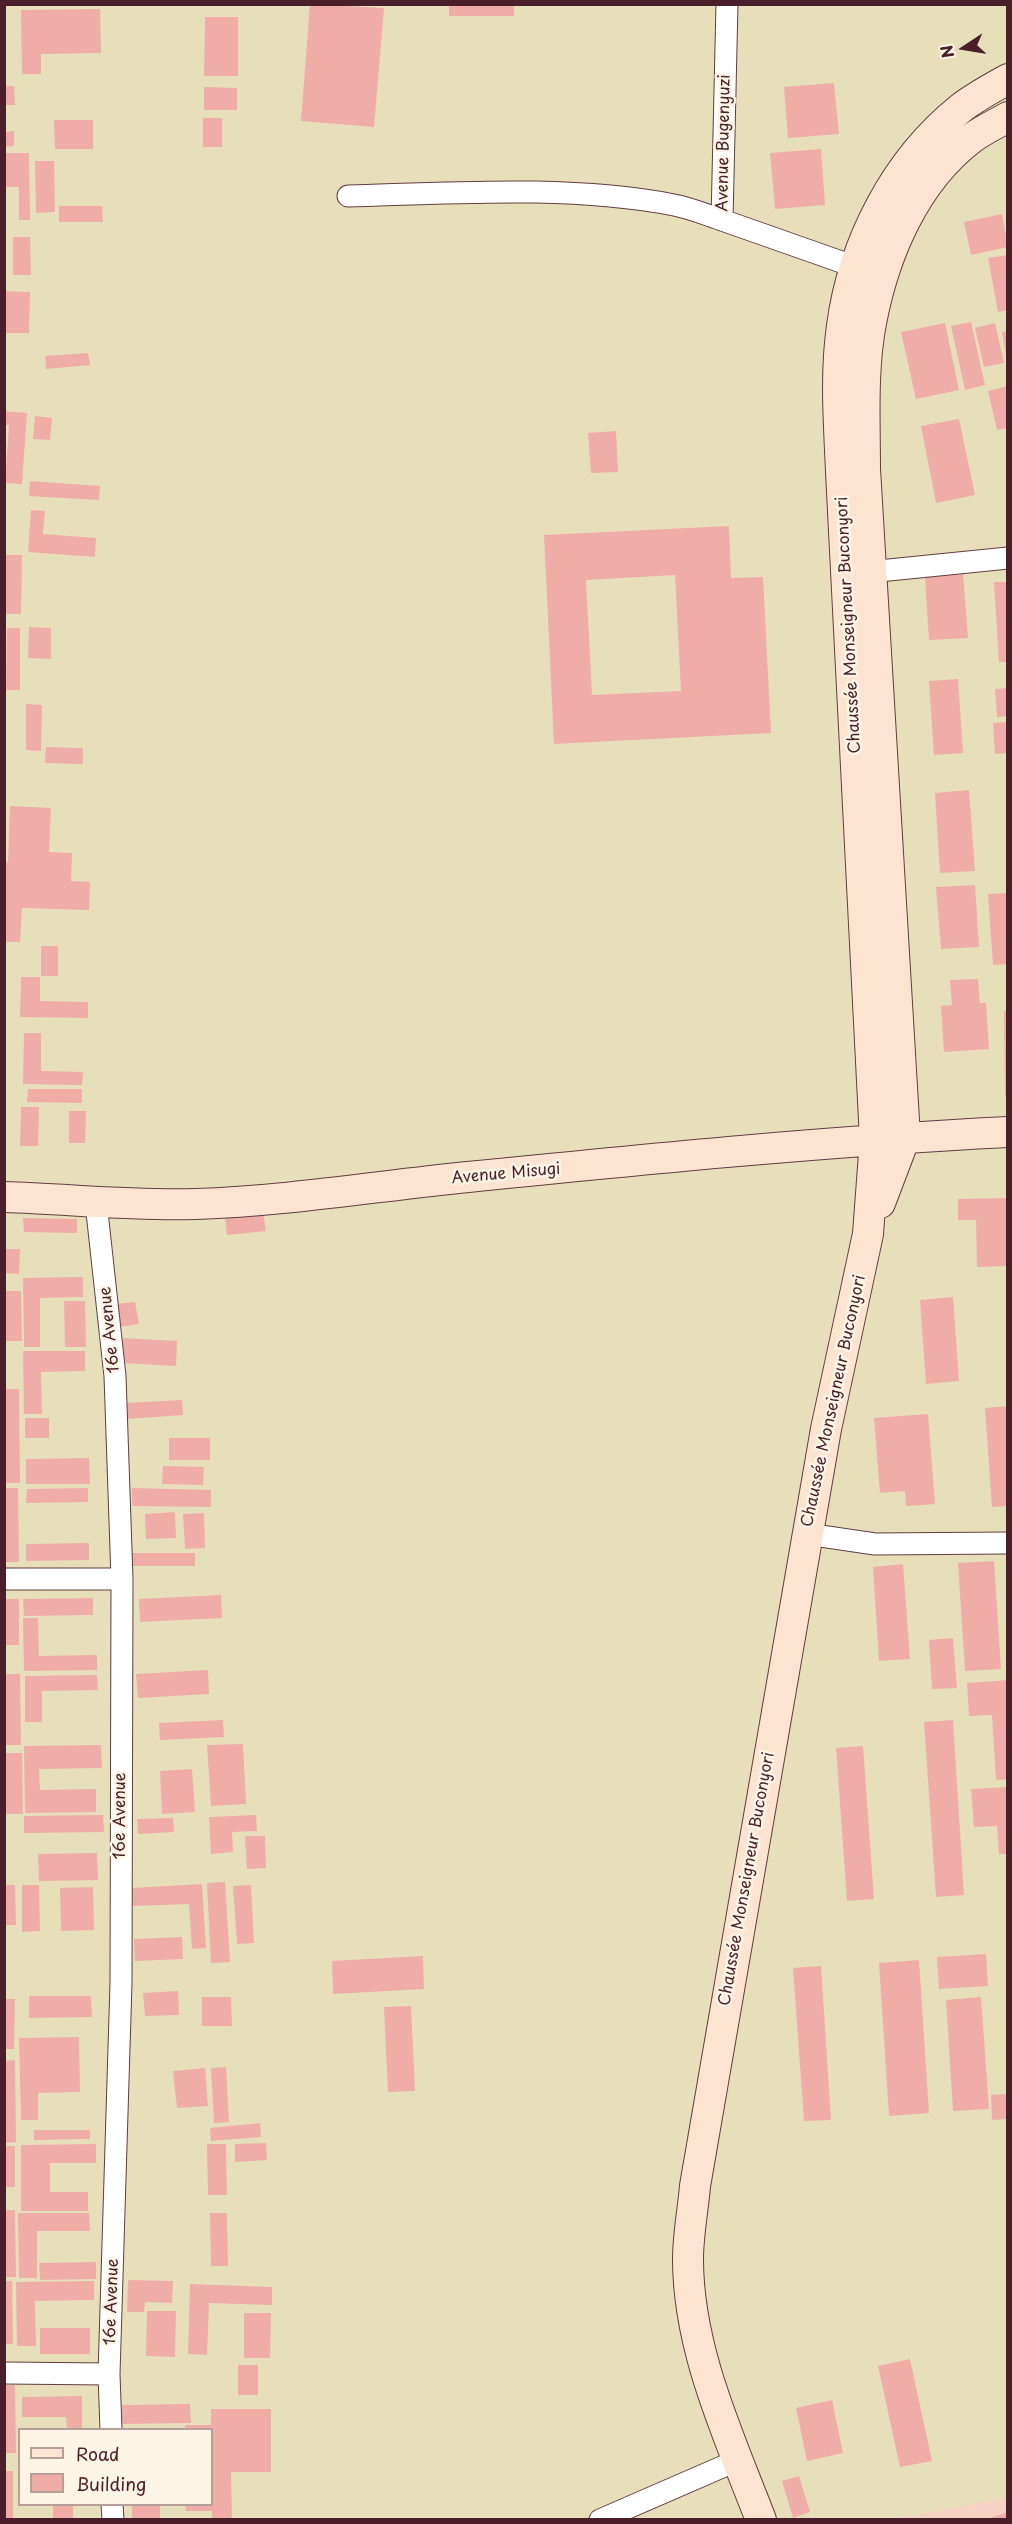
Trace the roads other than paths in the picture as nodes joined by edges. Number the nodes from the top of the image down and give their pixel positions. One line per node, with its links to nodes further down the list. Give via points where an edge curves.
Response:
1 (727, 4): 5 (street, Avenue Bugenyuzi)
2 (1008, 79): 6 (street, Chaussée Monseigneur Buconyori, via 962,107 924,142 894,182)
3 (1008, 117): 7 (street, Chaussée Monseigneur Buconyori, via 972,139 937,172 896,238)
4 (348, 196): 5 (street, via 575,193 676,205)
5 (722, 220): 6 (street, Avenue Bugenyuzi)
6 (855, 266): 7 (street, Avenue Bugenyuzi); 9 (street, Chaussée Monseigneur Buconyori, via 842,327 838,396)
7 (882, 277): 9 (street, Chaussée Monseigneur Buconyori, via 870,325)
8 (1008, 558): 9 (street)
9 (859, 573): 11 (street, Chaussée Monseigneur Buconyori); 12 (street, Chaussée Monseigneur Buconyori)
10 (1008, 1132): 11 (street, Avenue Misugi)
11 (905, 1137): 12 (street, Avenue Misugi); 15 (street, Chaussée Monseigneur Buconyori)
12 (875, 1140): 14 (street, Avenue Misugi, via 298,1196 197,1203); 15 (street, Chaussée Monseigneur Buconyori)
13 (4, 1197): 14 (street, Avenue Misugi)
14 (104, 1203): 19 (street, 16e Avenue)
15 (868, 1233): 16 (street, Chaussée Monseigneur Buconyori)
16 (807, 1534): 17 (street, via 874,1544); 23 (street, Chaussée Monseigneur Buconyori, via 695,2186 688,2259 693,2312 707,2378)
17 (1008, 1543)
18 (4, 1579): 19 (street)
19 (122, 1579): 21 (street, 16e Avenue, via 121,1983)
20 (4, 2373): 21 (street)
21 (109, 2374): 22 (street, 16e Avenue)
22 (111, 2428)
23 (738, 2460): 24 (street); 25 (street, Chaussée Monseigneur Buconyori)
24 (600, 2520)
25 (761, 2520)

